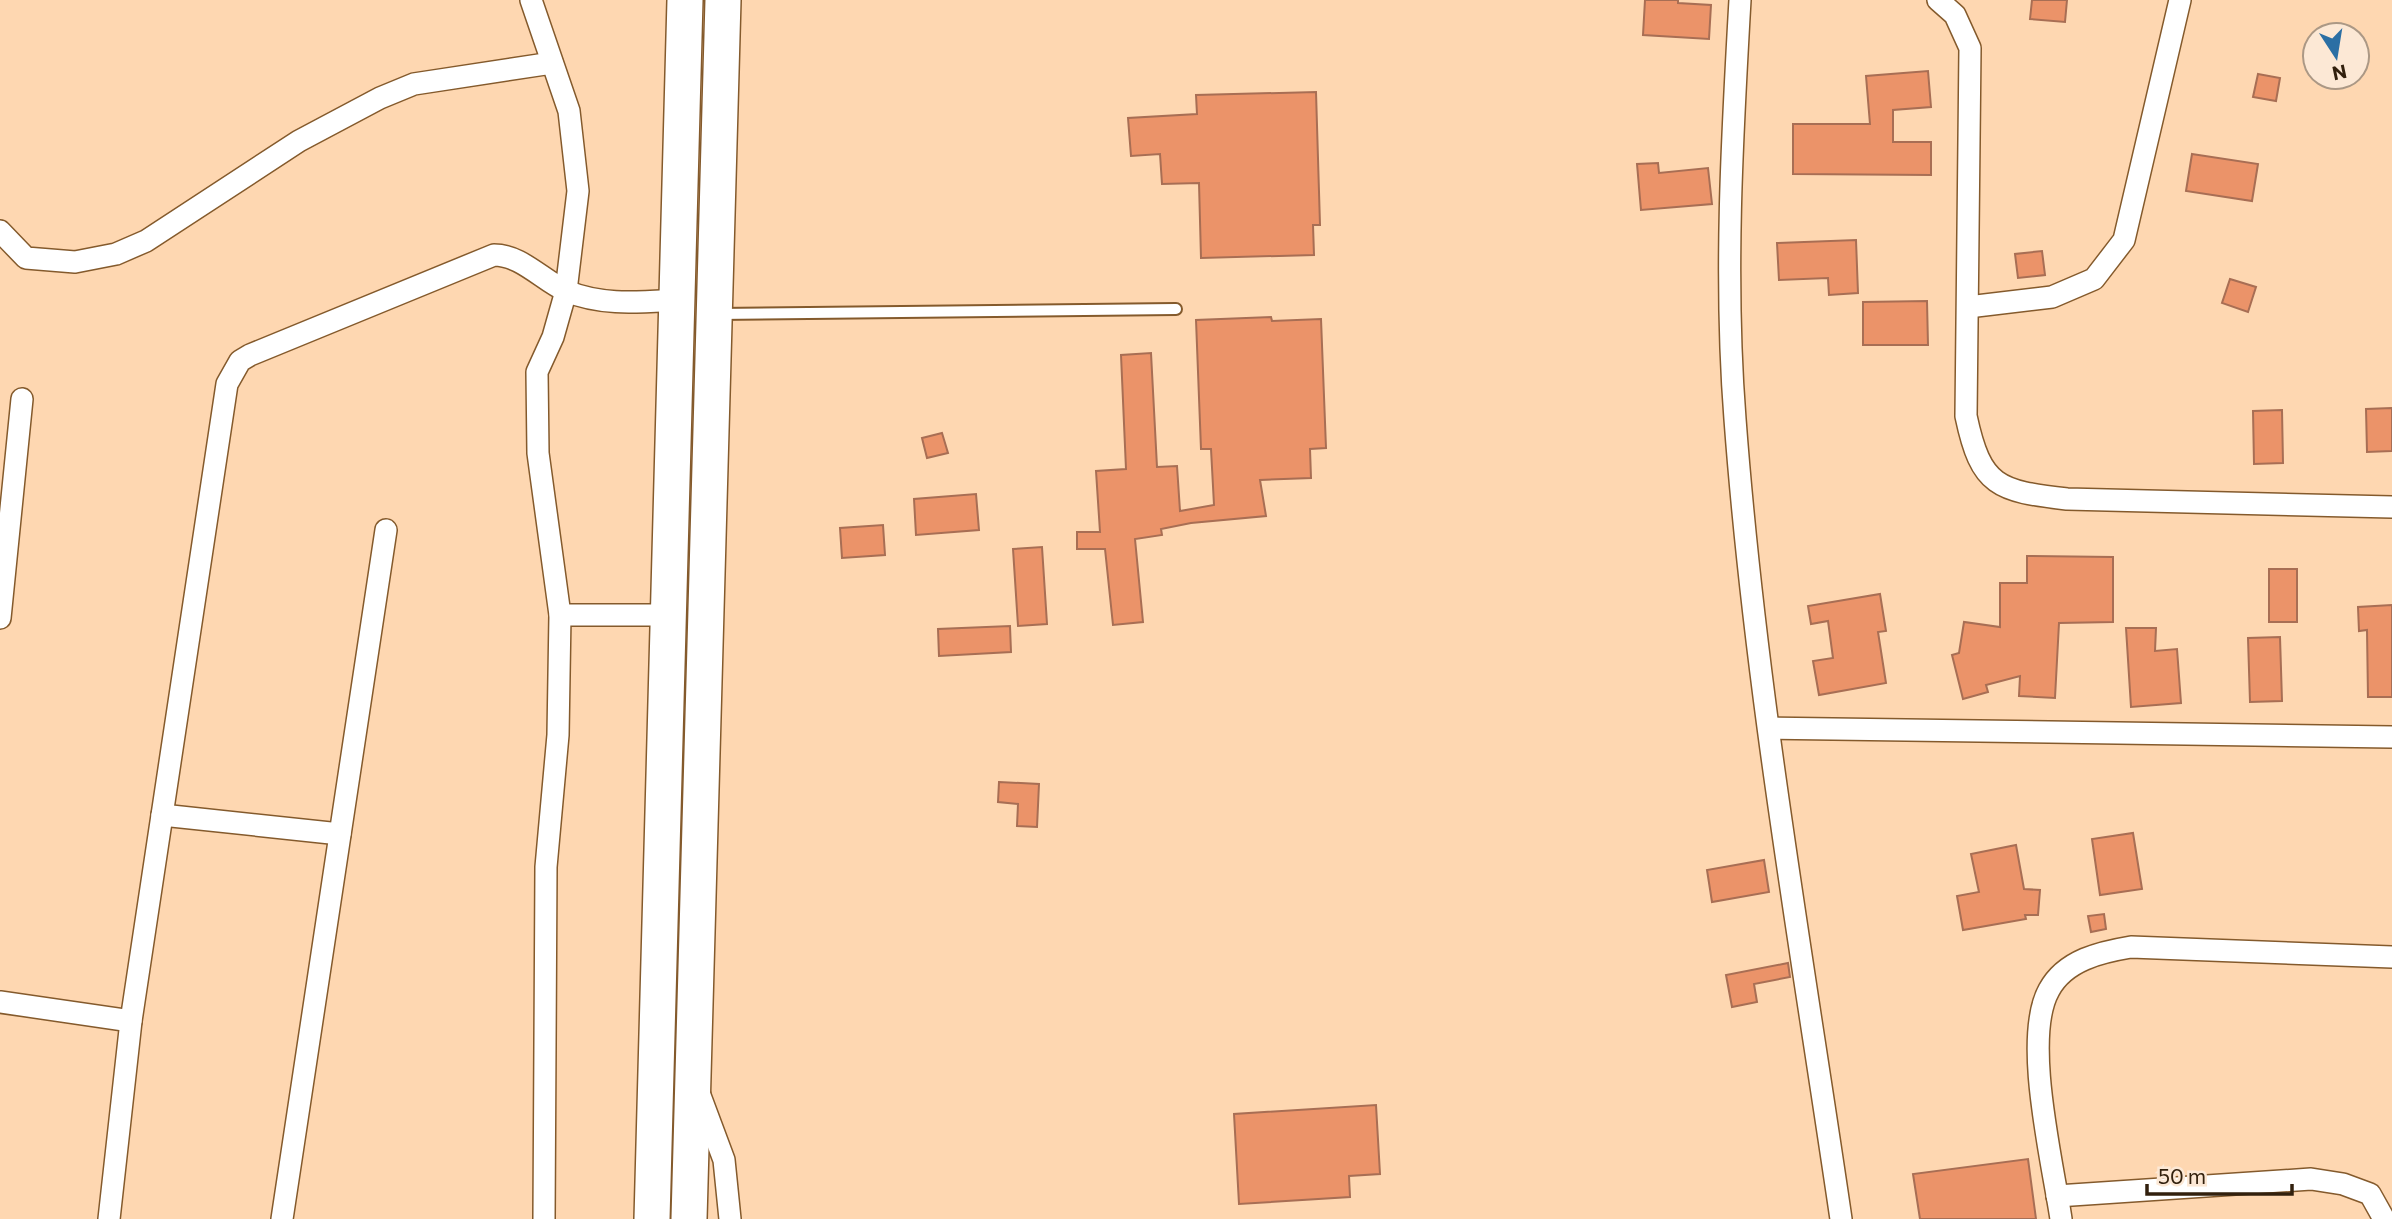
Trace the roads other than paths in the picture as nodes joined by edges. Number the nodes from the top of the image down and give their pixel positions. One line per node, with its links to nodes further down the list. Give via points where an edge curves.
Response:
1 (531, 0): 7 (street)
2 (685, 0): 10 (main road)
3 (723, 0): 13 (main road)
4 (1740, 0): 20 (street, via 1729,186 1734,415 1754,627)
5 (1938, 0): 11 (street, via 1955,15 1970,48)
6 (2180, 0): 11 (street, via 2124,240 2094,279 2052,297)
7 (552, 63): 8 (street, via 414,84 380,97 299,141 146,241 117,254 75,262 26,258); 9 (street, via 569,111 578,191)
8 (0, 231)
9 (566, 290): 10 (street, via 611,304); 17 (street, via 537,372 538,453); 22 (street, via 506,255 494,255 250,355 232,372)
10 (678, 300): 18 (main road)
11 (1968, 307): 15 (street, via 1966,416 1974,453 1990,478 2018,493 2067,499)
12 (1176, 309): 13 (lane)
13 (715, 314): 27 (main road)
14 (22, 400): 19 (street)
15 (2392, 508)
16 (386, 530): 23 (street)
17 (560, 615): 18 (street); 31 (street, via 558,735 546,867)
18 (668, 615): 32 (main road)
19 (0, 618)
20 (1769, 728): 21 (street); 35 (street)
21 (2392, 737)
22 (162, 815): 23 (street); 26 (street)
23 (340, 834): 30 (street)
24 (2392, 957): 28 (street, via 2131,947 2098,952 2070,966 2049,989 2038,1043)
25 (0, 1002): 26 (street)
26 (131, 1021): 29 (street)
27 (693, 1078): 33 (main road); 34 (street, via 724,1160)
28 (2057, 1196): 36 (street); 37 (street, via 2311,1179 2370,1194)
29 (109, 1219)
30 (282, 1219)
31 (544, 1219)
32 (652, 1219)
33 (689, 1219)
34 (730, 1219)
35 (1841, 1219)
36 (2061, 1219)
37 (2384, 1219)

